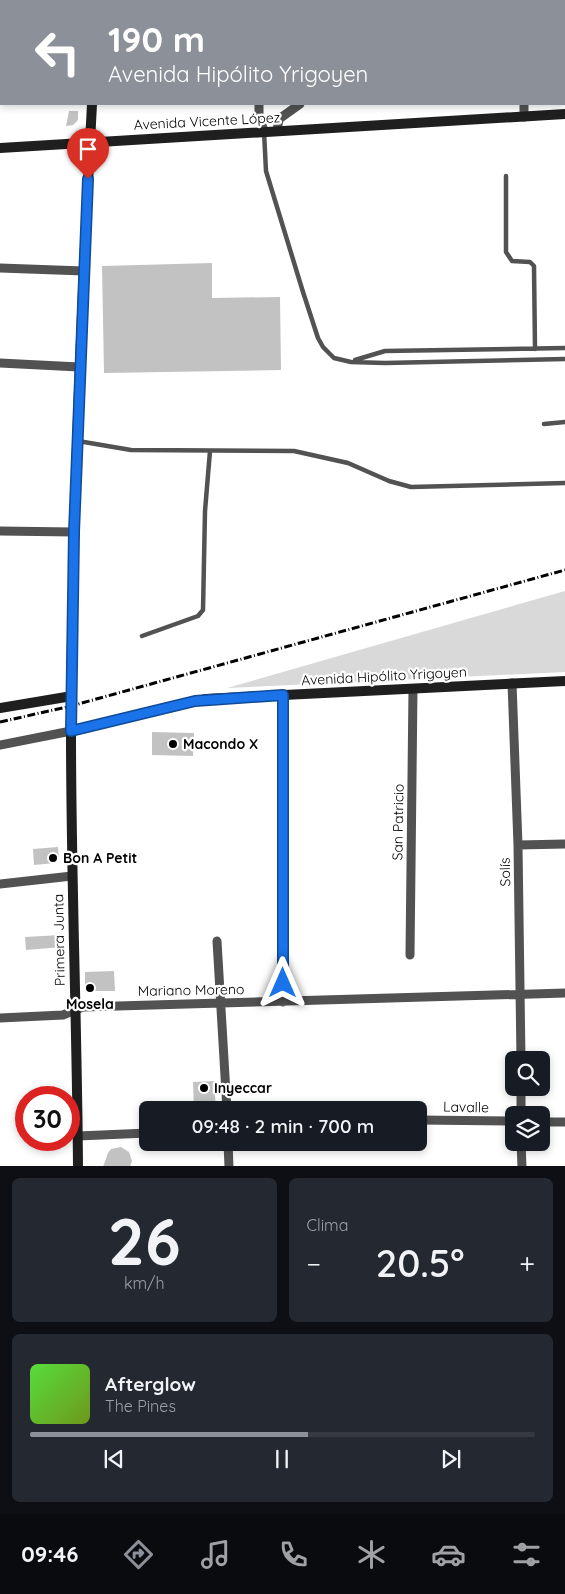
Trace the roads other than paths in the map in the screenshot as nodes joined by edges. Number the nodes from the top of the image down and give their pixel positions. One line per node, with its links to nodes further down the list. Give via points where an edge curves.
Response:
1 (92, 105): 9 (main road, Primera Junta)
2 (259, 105): 8 (street)
3 (299, 105): 7 (street, via 279,119)
4 (524, 105): 6 (street)
5 (565, 114): 6 (main road, Avenida Vicente López)
6 (524, 117): 7 (main road, Avenida Vicente López)
7 (277, 131): 8 (main road, Avenida Vicente López)
8 (264, 132): 9 (main road, Avenida Vicente López); 17 (lane, via 266,170 318,338 334,358)
9 (90, 142): 10 (main road, Avenida Vicente López); 13 (main road, Primera Junta)
10 (0, 148)
11 (506, 176): 15 (lane, via 506,252 512,261 530,262 534,266)
12 (0, 268): 13 (street)
13 (84, 271): 19 (main road, Primera Junta)
14 (565, 348): 15 (lane)
15 (535, 349): 17 (lane, via 384,351)
16 (565, 359): 17 (lane)
17 (351, 362)
18 (0, 363): 19 (street)
19 (80, 367): 22 (main road, Primera Junta)
20 (565, 422): 21 (lane)
21 (544, 424)
22 (78, 441): 23 (lane, via 131,450); 26 (main road, Primera Junta)
23 (210, 451): 24 (lane, via 305,453 348,463 411,487); 27 (lane, via 203,610 198,616)
24 (565, 483)
25 (0, 531): 26 (street)
26 (74, 532): 32 (main road, Primera Junta)
27 (142, 636)
28 (565, 681): 29 (main road, Avenida Hipólito Yrigoyen)
29 (512, 683): 30 (main road, Avenida Hipólito Yrigoyen); 37 (street, Solís)
30 (413, 689): 31 (main road, Avenida Hipólito Yrigoyen); 41 (street, San Patricio)
31 (283, 695): 34 (main road, Avenida Hipólito Yrigoyen, via 195,701); 45 (street)
32 (72, 696): 33 (main road); 34 (main road, Primera Junta)
33 (0, 708)
34 (71, 731): 35 (street, Avenida Hipólito Yrigoyen); 38 (main road, Primera Junta)
35 (0, 745)
36 (565, 844): 37 (street)
37 (518, 845): 43 (street, Solís)
38 (72, 876): 39 (street); 46 (main road, Primera Junta)
39 (0, 884)
40 (217, 941): 44 (street)
41 (410, 955)
42 (565, 994): 43 (street, Mariano Moreno)
43 (520, 995): 45 (street, Mariano Moreno); 48 (street, Solís)
44 (220, 1002): 45 (street, Mariano Moreno); 46 (street, Mariano Moreno, via 83,1007); 50 (street)
45 (283, 1002)
46 (75, 1010): 47 (street, Mariano Moreno, via 64,1015); 49 (main road, Primera Junta)
47 (0, 1018)
48 (521, 1051)
49 (77, 1086)
50 (226, 1101)
51 (427, 1120): 52 (street, Lavalle)
52 (505, 1122)
53 (550, 1122): 54 (street)
54 (565, 1122)
55 (139, 1133): 56 (street)
56 (80, 1136)
57 (78, 1151): 60 (main road, Primera Junta)
58 (228, 1151): 61 (street)
59 (522, 1151): 62 (street)
60 (78, 1166)
61 (229, 1166)
62 (522, 1166)

